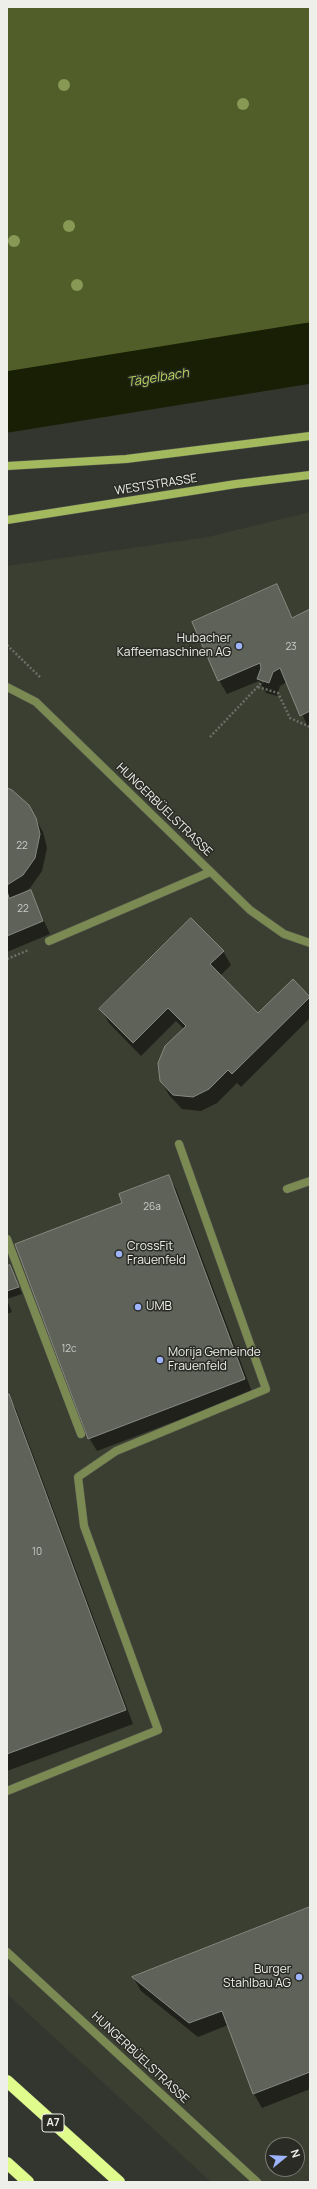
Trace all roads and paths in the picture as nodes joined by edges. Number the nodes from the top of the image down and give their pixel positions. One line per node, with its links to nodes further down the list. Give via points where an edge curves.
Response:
1 (310, 432): 2 (main road)
2 (299, 436): 3 (main road); 4 (main road, via 126,459)
3 (310, 436)
4 (7, 466)
5 (310, 475): 6 (main road, WESTSTRASSE)
6 (7, 520)
7 (7, 645): 8 (path)
8 (42, 680)
9 (263, 681): 11 (path)
10 (7, 687): 14 (street, HUNGERBÜELSTRASSE, via 36,702)
11 (258, 687): 12 (path, via 278,693 290,718); 13 (path)
12 (310, 727)
13 (210, 737)
14 (210, 872): 15 (street); 16 (street, HUNGERBÜELSTRASSE, via 250,910 284,934)
15 (49, 941)
16 (310, 942)
17 (179, 1144): 22 (street, via 266,1389 116,1451 78,1477 84,1526 158,1730)
18 (310, 1181): 19 (street)
19 (287, 1189)
20 (7, 1239): 21 (street)
21 (82, 1434)
22 (7, 1791)
23 (7, 1952): 28 (street, HUNGERBÜELSTRASSE)
24 (7, 2081): 27 (highway, A7)
25 (7, 2163): 26 (highway)
26 (28, 2182)
27 (119, 2182)
28 (257, 2182)

